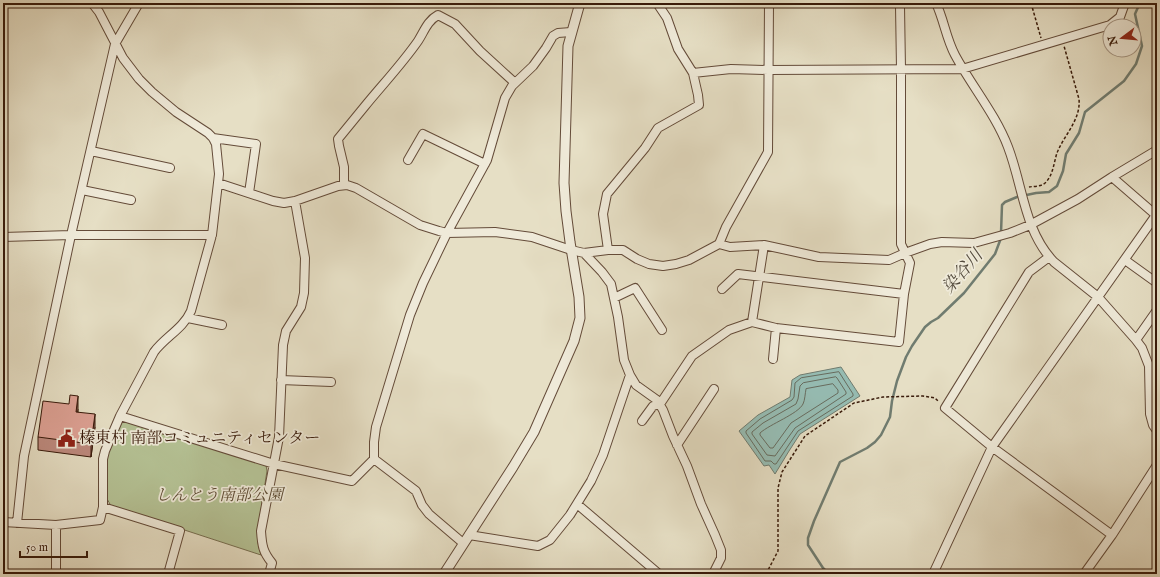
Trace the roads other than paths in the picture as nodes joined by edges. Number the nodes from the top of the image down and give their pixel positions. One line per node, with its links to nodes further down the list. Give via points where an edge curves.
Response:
1 (92, 3): 10 (street)
2 (139, 3): 10 (street)
3 (580, 3): 9 (street)
4 (657, 3): 14 (street, via 667,18 678,49)
5 (768, 3): 13 (street)
6 (898, 3): 11 (street)
7 (936, 3): 12 (street, via 949,42)
8 (1125, 3): 12 (street, via 1120,17 1110,25)
9 (571, 32): 15 (street, via 553,36 533,66); 37 (street, via 567,54 564,183)
10 (116, 44): 16 (street, via 139,79 152,92); 18 (street)
11 (901, 69): 12 (street); 13 (street); 40 (street, via 901,244)
12 (962, 69): 30 (street, via 1002,131 1021,187)
13 (768, 70): 14 (street, via 731,69); 35 (street, via 768,152)
14 (694, 73): 38 (street, via 699,105 658,128 607,194 603,214)
15 (515, 83): 20 (street, via 506,98); 24 (street, via 455,24 438,16 434,17 408,56 338,139 344,167)
16 (213, 138): 23 (street, via 217,150); 26 (street, via 256,144)
17 (1157, 150): 22 (street)
18 (91, 151): 21 (street); 25 (street)
19 (408, 160): 20 (street, via 423,134)
20 (485, 164): 31 (street)
21 (170, 168)
22 (1112, 177): 29 (street); 30 (street, via 1078,200)
23 (218, 183): 26 (street); 33 (street)
24 (344, 185): 28 (street); 31 (street, via 356,188 420,224)
25 (82, 190): 27 (street); 32 (street)
26 (249, 193): 28 (street, via 279,202)
27 (132, 200)
28 (295, 201): 58 (street, via 305,258 304,293 301,307 286,331)
29 (1156, 215): 42 (street)
30 (1030, 225): 40 (street, via 974,243 942,242); 41 (street)
31 (447, 233): 37 (street, via 496,232 532,237); 67 (street, via 410,315 376,426)
32 (71, 235): 33 (street); 34 (street); 73 (street, via 24,456)
33 (212, 235): 50 (street)
34 (3, 237)
35 (719, 244): 36 (street, via 730,247); 38 (street, via 689,260 663,266 649,264 623,250)
36 (764, 245): 40 (street, via 819,257 889,260); 43 (street)
37 (571, 250): 39 (street); 75 (street, via 580,318 574,341 534,432)
38 (608, 250): 39 (street)
39 (584, 253): 48 (street, via 611,284)
40 (905, 253): 46 (street, via 910,263)
41 (1049, 257): 47 (street); 66 (street, via 1029,272 946,408)
42 (1125, 260): 44 (street); 47 (street)
43 (759, 276): 45 (street, via 738,274); 46 (street); 51 (street)
44 (1157, 283)
45 (722, 289)
46 (904, 294): 53 (street, via 899,342)
47 (1098, 297): 55 (street); 66 (street)
48 (614, 298): 54 (street, via 635,288); 57 (street, via 624,360)
49 (1157, 310): 55 (street)
50 (188, 318): 52 (street); 62 (street, via 154,352)
51 (752, 322): 53 (street); 61 (street, via 729,330 692,356)
52 (222, 325)
53 (776, 328): 56 (street)
54 (662, 330)
55 (1136, 340): 64 (street, via 1149,366 1150,414)
56 (773, 359)
57 (630, 375): 61 (street, via 636,385); 70 (street, via 603,455)
58 (281, 380): 59 (street); 68 (street, via 279,437)
59 (331, 382)
60 (714, 389): 65 (street)
61 (660, 404): 63 (street, via 653,406); 65 (street)
62 (120, 416): 68 (street); 71 (street, via 103,459)
63 (642, 420)
64 (1157, 431)
65 (677, 445): 83 (street, via 721,550 721,558)
66 (992, 447): 76 (street); 84 (street)
67 (374, 459): 68 (street, via 352,481); 77 (street, via 416,491 429,514)
68 (274, 464): 80 (street, via 261,531 266,555 272,563)
69 (1157, 465): 76 (street)
70 (577, 504): 75 (street, via 550,540 538,546); 82 (street)
71 (103, 507): 74 (street, via 100,520); 79 (street, via 180,532)
72 (3, 522): 73 (street)
73 (17, 523): 74 (street)
74 (56, 525): 78 (street)
75 (470, 535): 77 (street)
76 (1112, 535): 85 (street)
77 (463, 544): 81 (street)
78 (56, 574)
79 (168, 574)
80 (270, 574)
81 (444, 574)
82 (659, 574)
83 (713, 574)
84 (933, 574)
85 (1084, 574)

